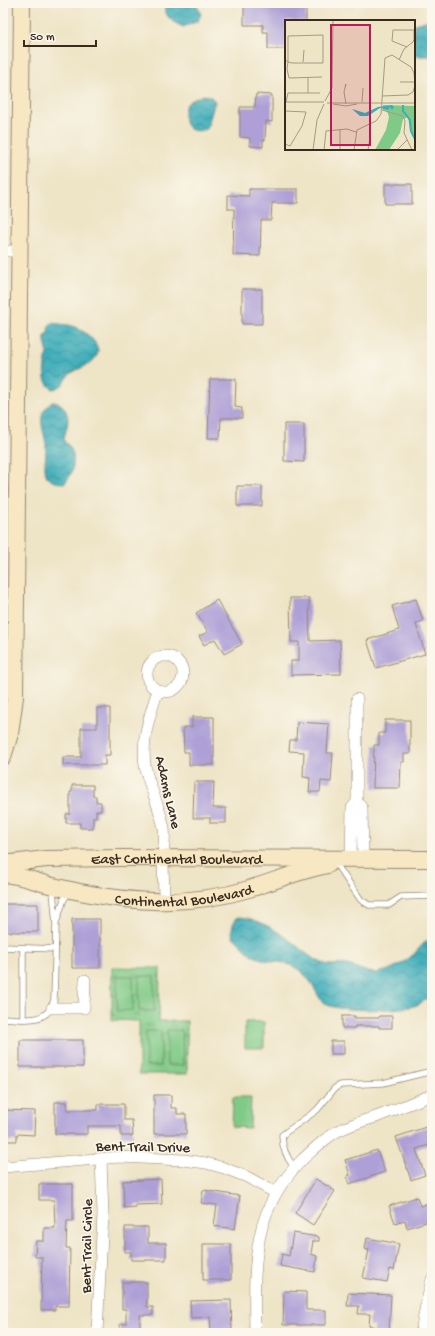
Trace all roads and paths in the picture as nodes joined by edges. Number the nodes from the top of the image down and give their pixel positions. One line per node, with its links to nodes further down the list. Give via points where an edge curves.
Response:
1 (22, 3): 3 (main road)
2 (3, 251): 3 (street)
3 (19, 251): 6 (main road, via 15,697 10,734)
4 (158, 690): 8 (street, Adams Lane, via 144,746 147,773 165,837)
5 (357, 699): 9 (street, via 357,802 362,808)
6 (3, 757)
7 (3, 854): 10 (main road)
8 (163, 857): 9 (main road, East Continental Boulevard); 10 (main road, East Continental Boulevard); 18 (street, Adams Lane)
9 (357, 858): 11 (main road, East Continental Boulevard); 13 (main road, Continental Boulevard)
10 (46, 859): 12 (main road, East Continental Boulevard)
11 (432, 859)
12 (3, 864)
13 (336, 864): 17 (lane, via 361,900 370,905 389,905 401,897); 18 (main road, Continental Boulevard, via 301,871 247,890 197,899)
14 (3, 874): 15 (main road, Continental Boulevard)
15 (51, 885): 16 (main road, Continental Boulevard); 19 (lane)
16 (70, 890): 18 (main road, Continental Boulevard, via 126,900); 19 (lane, via 64,899)
17 (432, 896)
18 (164, 901)
19 (56, 924): 22 (lane)
20 (3, 947): 21 (lane)
21 (23, 948): 22 (lane); 26 (lane)
22 (55, 949): 24 (lane)
23 (85, 980): 24 (street, via 84,1008)
24 (52, 1008): 26 (lane, via 41,1017)
25 (3, 1018): 26 (lane)
26 (23, 1019)
27 (432, 1071): 31 (lane, via 383,1083 341,1085 335,1088 317,1110 282,1135 282,1146)
28 (432, 1095): 31 (street, via 336,1132)
29 (101, 1159): 30 (street, Bent Trail Drive); 32 (street, Bent Trail Drive, via 120,1157 206,1163 247,1177); 34 (street, Bent Trail Circle, via 103,1214)
30 (3, 1167)
31 (294, 1167): 32 (street)
32 (276, 1193): 35 (street, via 258,1242 254,1288)
33 (432, 1279): 36 (street)
34 (97, 1333)
35 (255, 1333)
36 (421, 1333)

